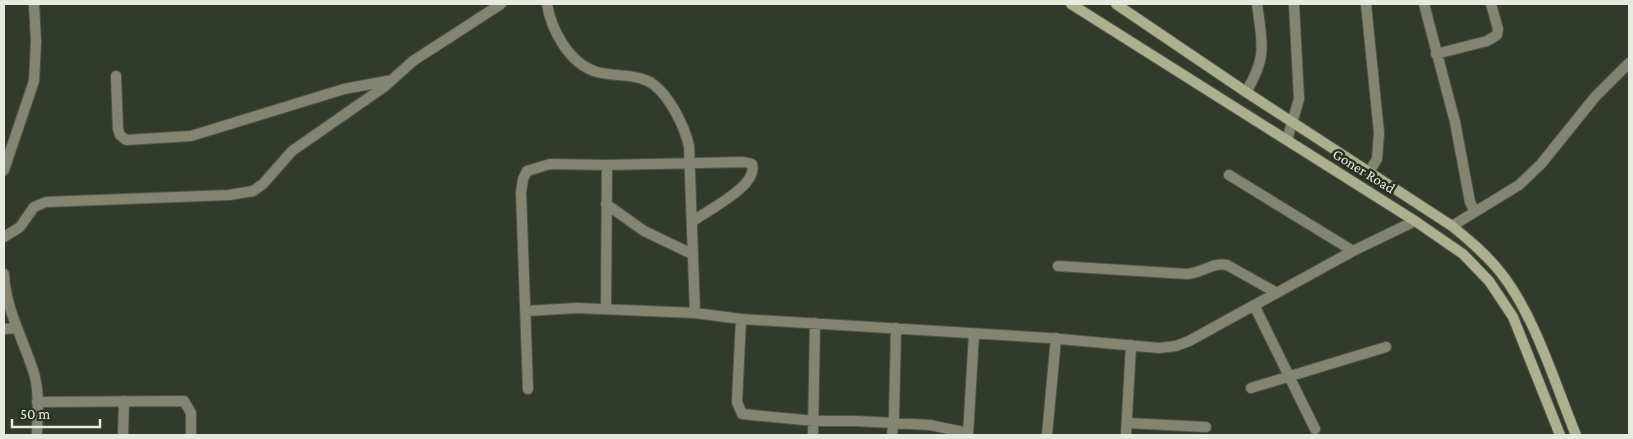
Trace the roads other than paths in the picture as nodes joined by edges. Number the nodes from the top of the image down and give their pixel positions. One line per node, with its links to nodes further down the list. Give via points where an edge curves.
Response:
1 (34, 4): 20 (street, via 34,81)
2 (500, 4): 14 (street, via 414,61)
3 (547, 4): 18 (street, via 555,35 582,64 596,72 651,83 665,96 686,135)
4 (1071, 4): 17 (street, Goner Road)
5 (1116, 4): 15 (street, Goner Road)
6 (1257, 4): 15 (street, via 1261,64)
7 (1294, 4): 16 (street, via 1300,99)
8 (1366, 4): 21 (street, via 1379,133 1377,159)
9 (1424, 4): 11 (street)
10 (1491, 4): 11 (street, via 1497,35 1487,41)
11 (1436, 54): 25 (street)
12 (1629, 63): 25 (street, via 1595,97 1541,164 1519,185)
13 (116, 76): 14 (street, via 118,129 126,140 191,136 344,89)
14 (393, 80): 29 (street, via 292,151 253,191 229,195 46,202 34,207 20,227)
15 (1246, 92): 16 (street, Goner Road)
16 (1294, 123): 17 (street); 21 (street, Goner Road)
17 (1287, 140): 26 (street, Goner Road)
18 (690, 164): 19 (street); 27 (street); 27 (street, via 744,162 752,164 754,169 744,186)
19 (607, 165): 23 (street); 38 (street, via 550,164 527,171 521,192)
20 (4, 170)
21 (1369, 172): 24 (street, Goner Road)
22 (1229, 175): 31 (street)
23 (606, 204): 32 (street, via 644,231); 37 (street)
24 (1426, 208): 26 (street); 28 (street, Goner Road)
25 (1475, 212): 28 (street)
26 (1415, 221): 30 (street, Goner Road); 31 (street)
27 (692, 222): 32 (street)
28 (1452, 226): 30 (street); 68 (street, Goner Road, via 1502,273 1525,310)
29 (4, 237)
30 (1438, 237): 67 (street, Goner Road, via 1463,254 1489,281 1513,317)
31 (1353, 251): 35 (street)
32 (692, 254): 39 (street)
33 (1058, 266): 35 (street, via 1196,274 1218,264 1227,265)
34 (4, 274): 42 (street, via 7,302)
35 (1277, 293): 36 (street)
36 (1254, 305): 47 (street, via 1176,346); 49 (street)
37 (606, 309): 38 (street); 39 (street)
38 (526, 311): 51 (street)
39 (695, 313): 40 (street)
40 (741, 319): 41 (street); 54 (street, via 737,402 742,414)
41 (815, 322): 43 (street); 54 (street)
42 (16, 328): 44 (street); 53 (street, via 35,379)
43 (896, 328): 45 (street); 55 (street)
44 (4, 329)
45 (974, 334): 46 (street); 59 (street)
46 (1056, 338): 47 (street); 65 (street)
47 (1131, 345): 56 (street)
48 (1386, 347): 49 (street)
49 (1291, 377): 50 (street); 58 (street)
50 (1251, 388)
51 (528, 389)
52 (124, 401): 53 (street); 61 (street); 62 (street, via 184,401 191,413)
53 (37, 402): 60 (street)
54 (815, 422): 55 (street); 63 (street)
55 (894, 423): 59 (street); 64 (street)
56 (1127, 423): 57 (street); 66 (street)
57 (1206, 427)
58 (1314, 429)
59 (968, 434)
60 (36, 435)
61 (123, 435)
62 (191, 435)
63 (813, 435)
64 (892, 435)
65 (1047, 435)
66 (1126, 435)
67 (1560, 435)
68 (1576, 435)

